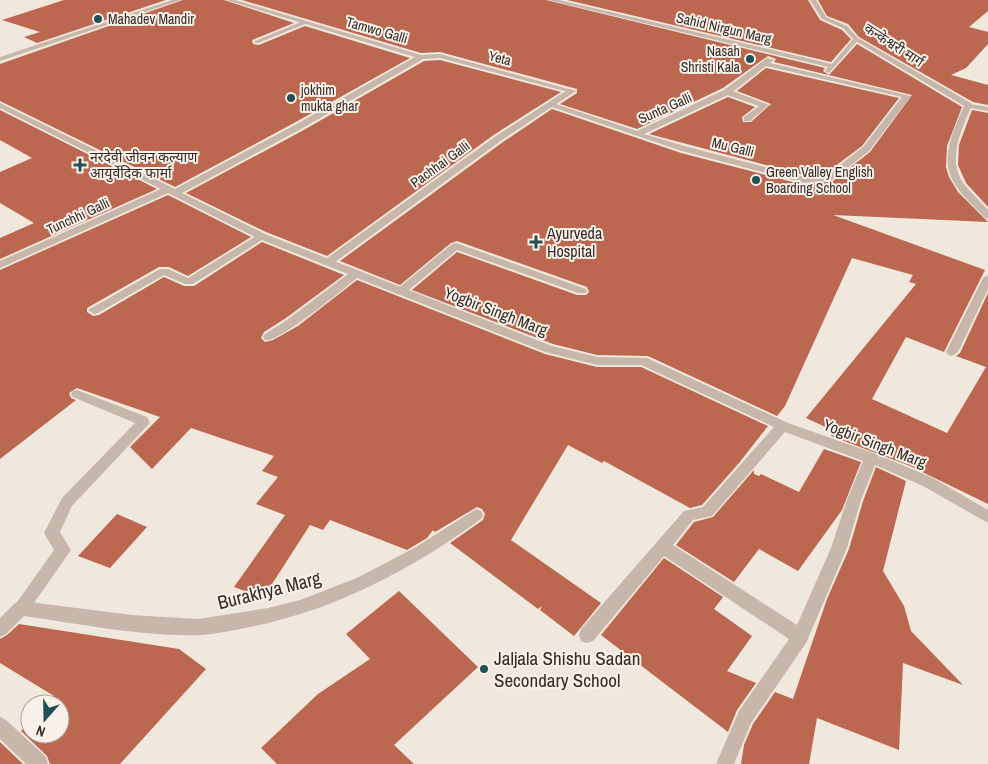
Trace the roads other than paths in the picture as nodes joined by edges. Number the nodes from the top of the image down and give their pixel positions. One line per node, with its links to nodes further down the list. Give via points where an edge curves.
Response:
1 (178, 0): 10 (street)
2 (229, 0): 5 (street, Tamwo Galli)
3 (551, 0): 8 (street, Sahid Nirgun Marg)
4 (813, 0): 6 (street, कन्केश्वरी मार्ग, via 824,18 845,28)
5 (303, 23): 7 (street); 9 (street, Tamwo Galli)
6 (856, 39): 12 (street); 18 (street, कन्केश्वरी मार्ग)
7 (256, 42)
8 (778, 53): 11 (street, Sunta Galli); 12 (street, Sahid Nirgun Marg)
9 (421, 57): 14 (street, Yeta, via 440,56); 22 (street, Tamwo Galli, via 298,127)
10 (0, 58)
11 (765, 64): 13 (street); 15 (street, Sunta Galli)
12 (833, 66): 13 (street)
13 (824, 76): 21 (street, Mu Galli, via 907,96 866,149 829,178 804,180)
14 (572, 91): 17 (street, Pachhai Galli)
15 (727, 92): 20 (street, via 765,105); 21 (street, Sunta Galli)
16 (0, 105): 22 (street, Yogbir Singh Marg)
17 (550, 105): 21 (street, Sunta Galli); 25 (street, Pachhai Galli, via 499,138)
18 (968, 105): 19 (street); 23 (street, via 952,147 952,168 958,183)
19 (988, 108)
20 (747, 119)
21 (637, 134)
22 (170, 191): 24 (street, Yogbir Singh Marg); 26 (street, Tunchhi Galli)
23 (988, 216)
24 (261, 236): 25 (street, Yogbir Singh Marg); 31 (street, via 189,282 164,271)
25 (327, 263): 27 (street, Yogbir Singh Marg)
26 (0, 266)
27 (355, 274): 30 (street, Yogbir Singh Marg); 32 (street)
28 (988, 278): 33 (street)
29 (582, 291): 30 (street, via 456,246)
30 (400, 292): 35 (street, Yogbir Singh Marg, via 549,350 597,361 643,361)
31 (94, 310)
32 (269, 337)
33 (952, 352)
34 (77, 394): 40 (street, via 143,423 67,502 52,533 63,550)
35 (783, 426): 36 (street, Yogbir Singh Marg); 39 (street, via 707,512 689,515)
36 (871, 458): 38 (street, Yogbir Singh Marg, via 928,482); 43 (street, via 839,548)
37 (476, 515): 40 (street, Burakhya Marg, via 443,540 390,570 342,592 250,620 200,627)
38 (988, 517)
39 (663, 547): 42 (street); 43 (street)
40 (21, 608): 41 (street)
41 (0, 629)
42 (587, 635)
43 (800, 637): 46 (street, via 745,717)
44 (0, 726): 45 (street)
45 (39, 764)
46 (725, 764)

